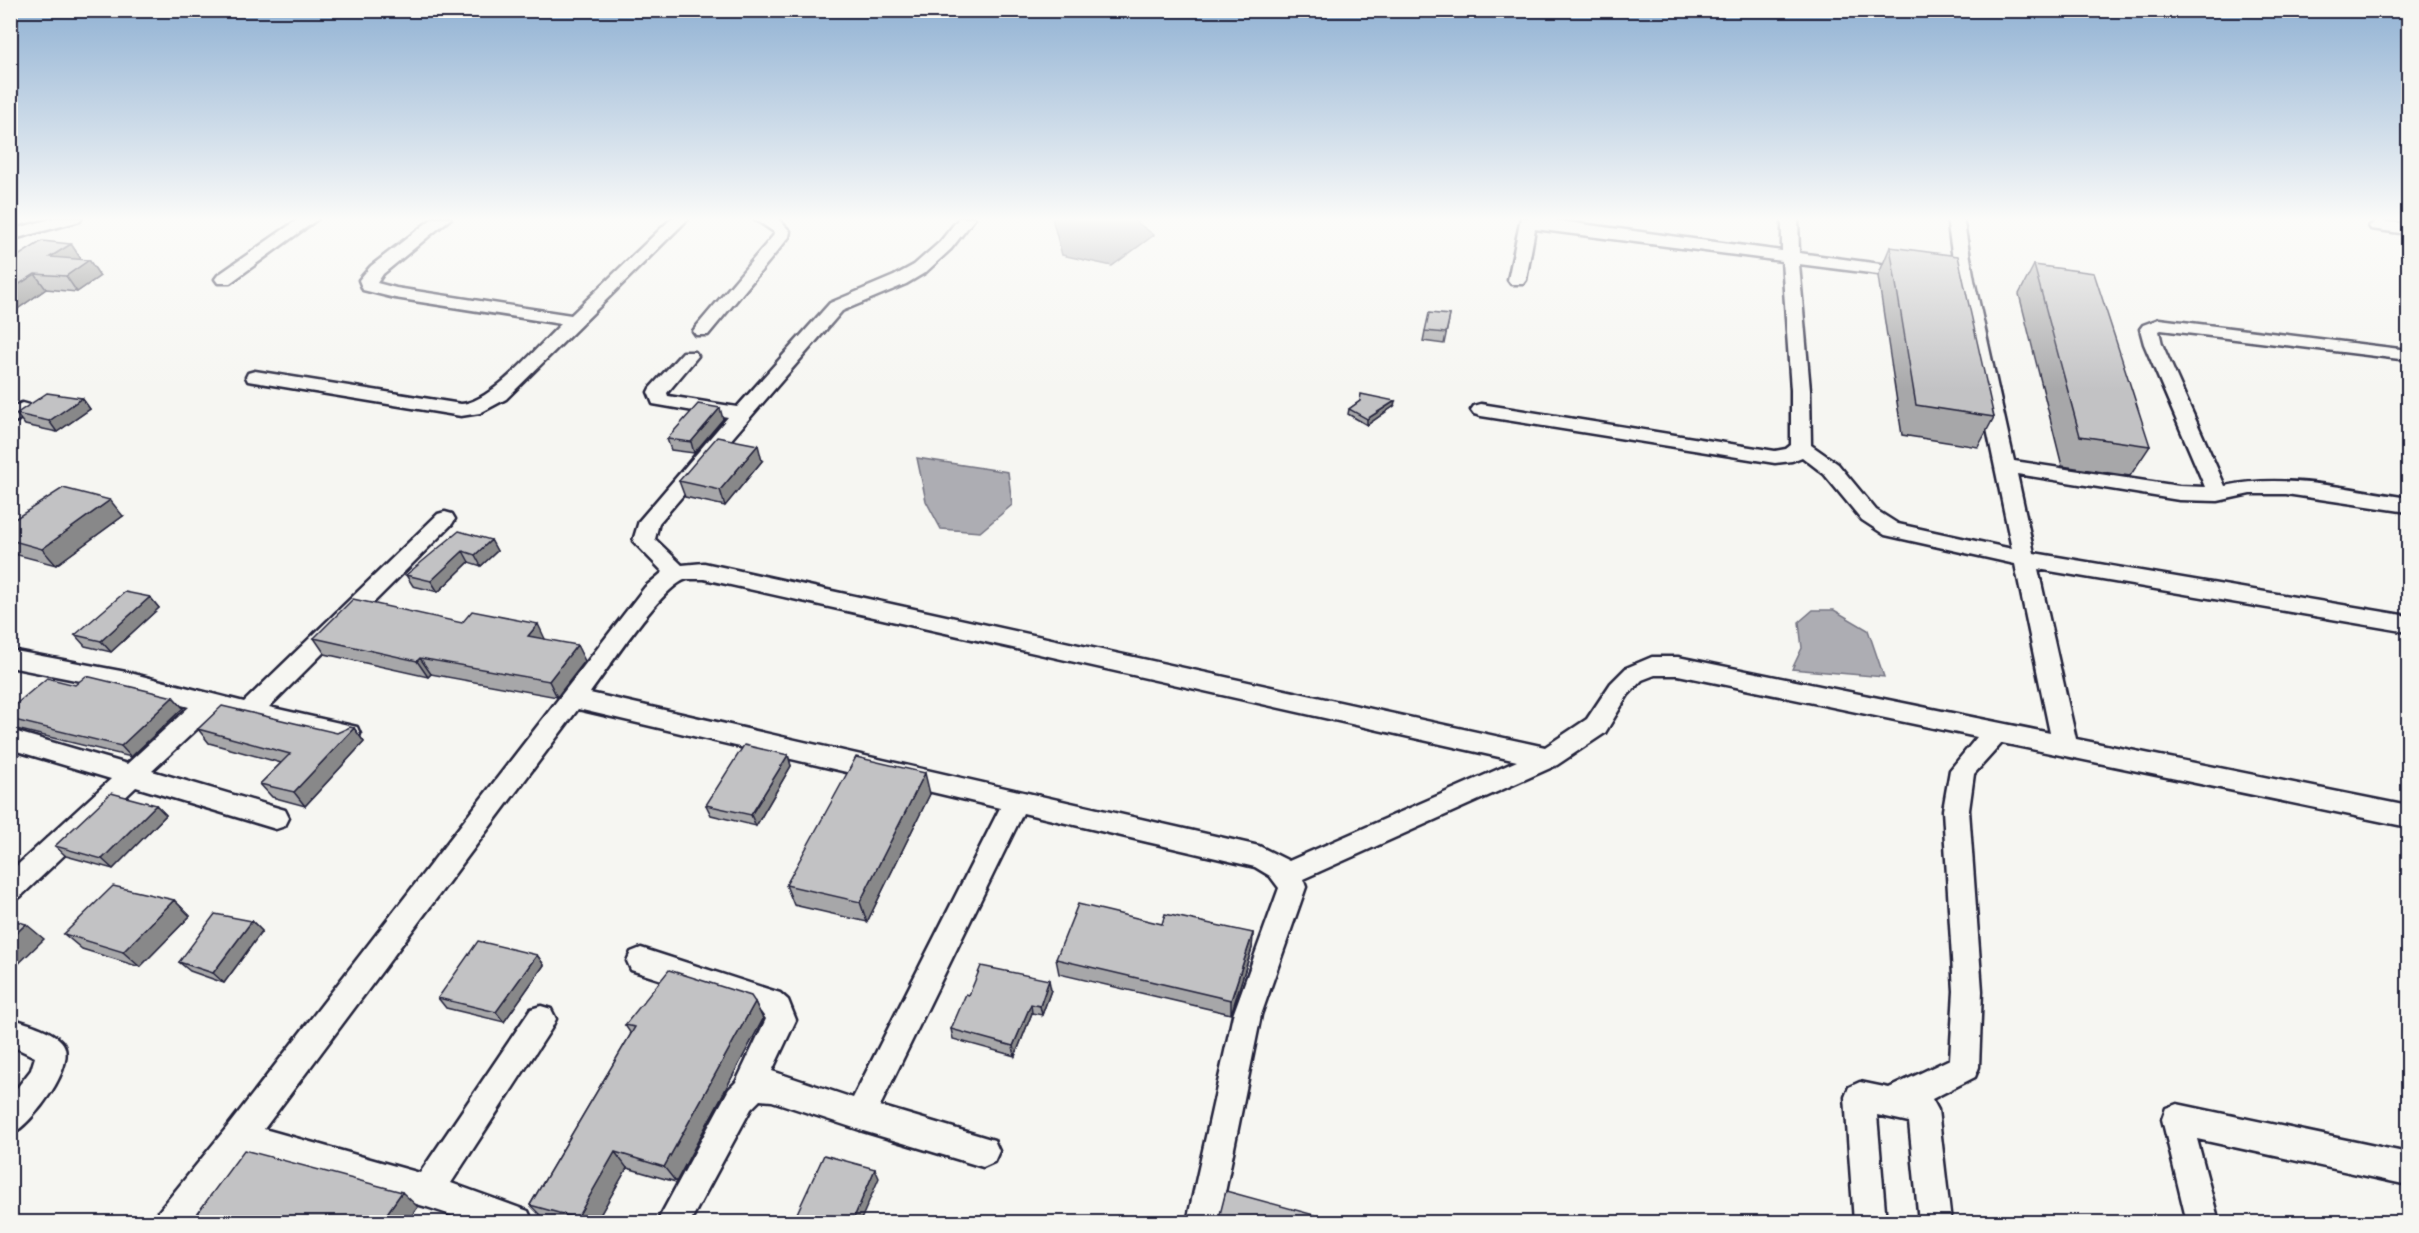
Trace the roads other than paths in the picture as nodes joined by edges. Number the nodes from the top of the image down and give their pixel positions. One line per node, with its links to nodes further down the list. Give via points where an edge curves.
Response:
1 (229, 276): 11 (street)
2 (371, 276): 13 (street, via 369,286 395,293)
3 (621, 276): 13 (street)
4 (749, 276): 14 (street)
5 (908, 276): 19 (street, via 836,307)
6 (1518, 276): 12 (street)
7 (1791, 276): 20 (street, via 1802,389)
8 (1927, 276): 9 (street)
9 (1930, 276)
10 (1959, 276): 21 (street)
11 (224, 279)
12 (1517, 280)
13 (573, 321): 17 (street, via 499,395 472,409)
14 (702, 331)
15 (2409, 355): 22 (street, via 2173,326 2149,328)
16 (689, 356): 19 (street, via 657,392 660,400)
17 (255, 377)
18 (1481, 410): 20 (street, via 1775,457 1792,455)
19 (742, 414): 26 (street, via 649,521 644,541)
20 (1801, 447): 25 (street, via 1831,469 1869,515 1892,530)
21 (2005, 466): 22 (street, via 2179,493); 25 (street)
22 (2218, 494): 23 (street, via 2250,487 2286,487)
23 (2409, 505)
24 (445, 519): 31 (street)
25 (2025, 558): 27 (street); 35 (street)
26 (676, 573): 29 (street, via 653,593); 36 (street, via 704,571)
27 (2409, 624)
28 (10, 658): 30 (street, via 126,681)
29 (572, 698): 38 (street); 50 (street)
30 (209, 703): 31 (street); 37 (street)
31 (249, 712): 33 (street)
32 (1998, 732): 35 (street); 36 (street, via 1678,666 1652,666 1634,674 1619,689 1596,726); 47 (street, via 1962,770 1956,810 1968,991 1964,1067)
33 (348, 734)
34 (10, 739): 37 (street)
35 (2065, 746): 40 (street)
36 (1548, 758): 41 (street)
37 (131, 777): 39 (street); 42 (street)
38 (1016, 802): 41 (street, via 1259,857 1275,863); 48 (street)
39 (276, 818)
40 (2409, 818)
41 (1287, 874): 57 (street, via 1293,887 1247,1014)
42 (10, 889)
43 (641, 961): 46 (street, via 770,1002 778,1009 781,1020)
44 (541, 1019): 53 (street)
45 (10, 1031): 49 (street, via 51,1051 43,1080)
46 (748, 1089): 48 (street, via 772,1086); 56 (street)
47 (1891, 1103): 58 (street, via 1860,1097); 59 (street, via 1923,1110)
48 (860, 1115): 51 (street)
49 (10, 1120)
50 (239, 1137): 53 (street); 54 (street)
51 (983, 1151)
52 (2409, 1169): 60 (street, via 2177,1119)
53 (427, 1191): 55 (street)
54 (170, 1222)
55 (517, 1222)
56 (673, 1222)
57 (1203, 1222)
58 (1870, 1222)
59 (1935, 1222)
60 (2203, 1222)

